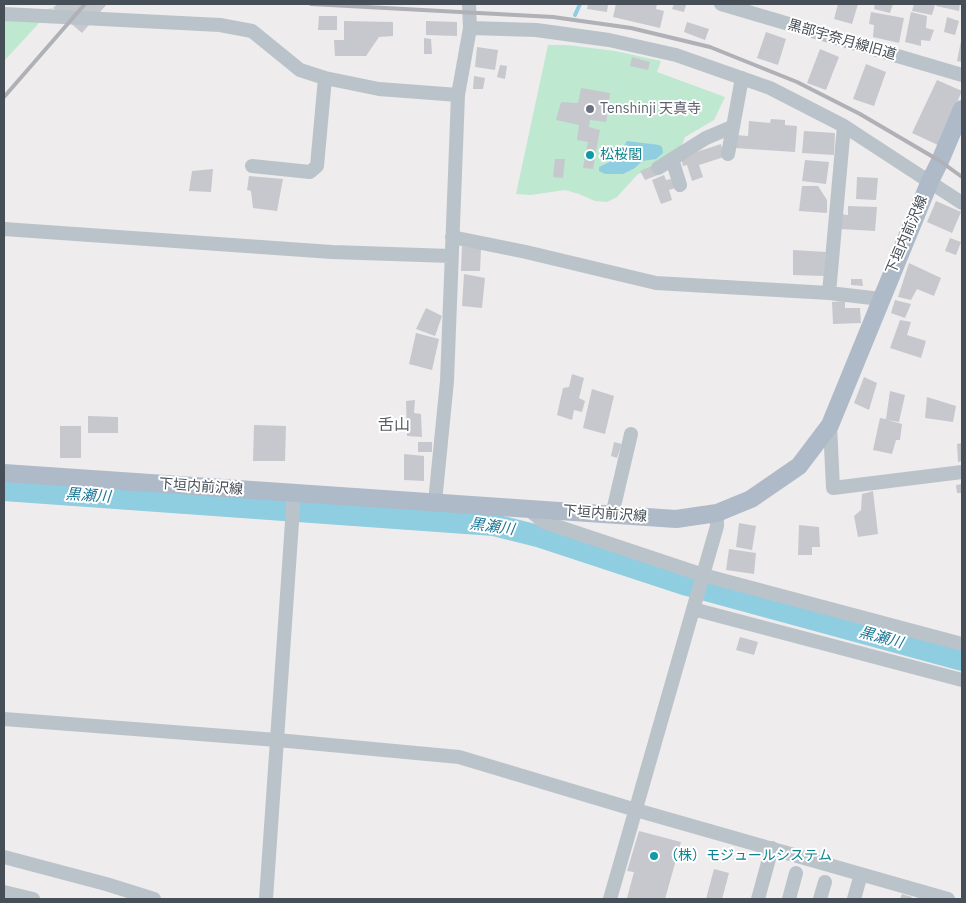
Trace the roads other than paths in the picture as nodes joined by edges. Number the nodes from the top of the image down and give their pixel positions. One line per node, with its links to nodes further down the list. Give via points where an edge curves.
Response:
1 (468, 4): 4 (street)
2 (721, 4): 5 (street, 黒部宇奈月線旧道)
3 (4, 14): 6 (street, via 252,31 300,70)
4 (470, 28): 7 (street, via 536,30 609,40 676,55); 8 (street)
5 (962, 75)
6 (325, 78): 8 (street, via 379,89); 14 (street, via 317,166 310,172)
7 (742, 78): 10 (street, via 770,88); 11 (street)
8 (458, 95): 20 (street)
9 (962, 109): 16 (main road, 下垣内前沢線)
10 (844, 126): 16 (street); 22 (street)
11 (732, 127): 12 (street); 13 (street, via 706,138)
12 (728, 154)
13 (672, 159): 15 (street); 17 (street)
14 (252, 166)
15 (658, 168)
16 (930, 181): 18 (street); 23 (main road, 下垣内前沢線)
17 (680, 186)
18 (962, 203)
19 (4, 229): 21 (street, via 332,252)
20 (452, 238): 21 (street); 22 (street, via 656,283)
21 (451, 256): 29 (street, via 447,381)
22 (829, 293): 23 (street)
23 (881, 299): 24 (main road, 下垣内前沢線)
24 (830, 425): 26 (street, via 833,488); 31 (main road, 下垣内前沢線, via 799,466 751,500)
25 (631, 434): 32 (street)
26 (962, 472)
27 (4, 473): 28 (main road, 下垣内前沢線)
28 (293, 497): 29 (main road, 下垣内前沢線); 38 (street)
29 (435, 502): 30 (main road, 下垣内前沢線)
30 (528, 509): 32 (main road, 下垣内前沢線); 33 (street, via 544,522)
31 (717, 513): 32 (main road, 下垣内前沢線, via 676,519); 33 (street, via 717,526)
32 (612, 515)
33 (703, 575): 34 (street); 35 (street)
34 (694, 605): 36 (street); 39 (street)
35 (962, 644)
36 (962, 680)
37 (4, 719): 38 (street)
38 (277, 740): 39 (street, via 459,756); 48 (street)
39 (636, 810): 40 (street); 49 (street)
40 (772, 848): 43 (street); 50 (street)
41 (4, 856): 47 (street)
42 (796, 873): 51 (street)
43 (861, 874): 53 (street); 54 (street)
44 (825, 882): 52 (street)
45 (4, 892): 46 (street)
46 (32, 899)
47 (154, 899)
48 (266, 899)
49 (610, 899)
50 (758, 899)
51 (789, 899)
52 (820, 899)
53 (854, 899)
54 (948, 899)

